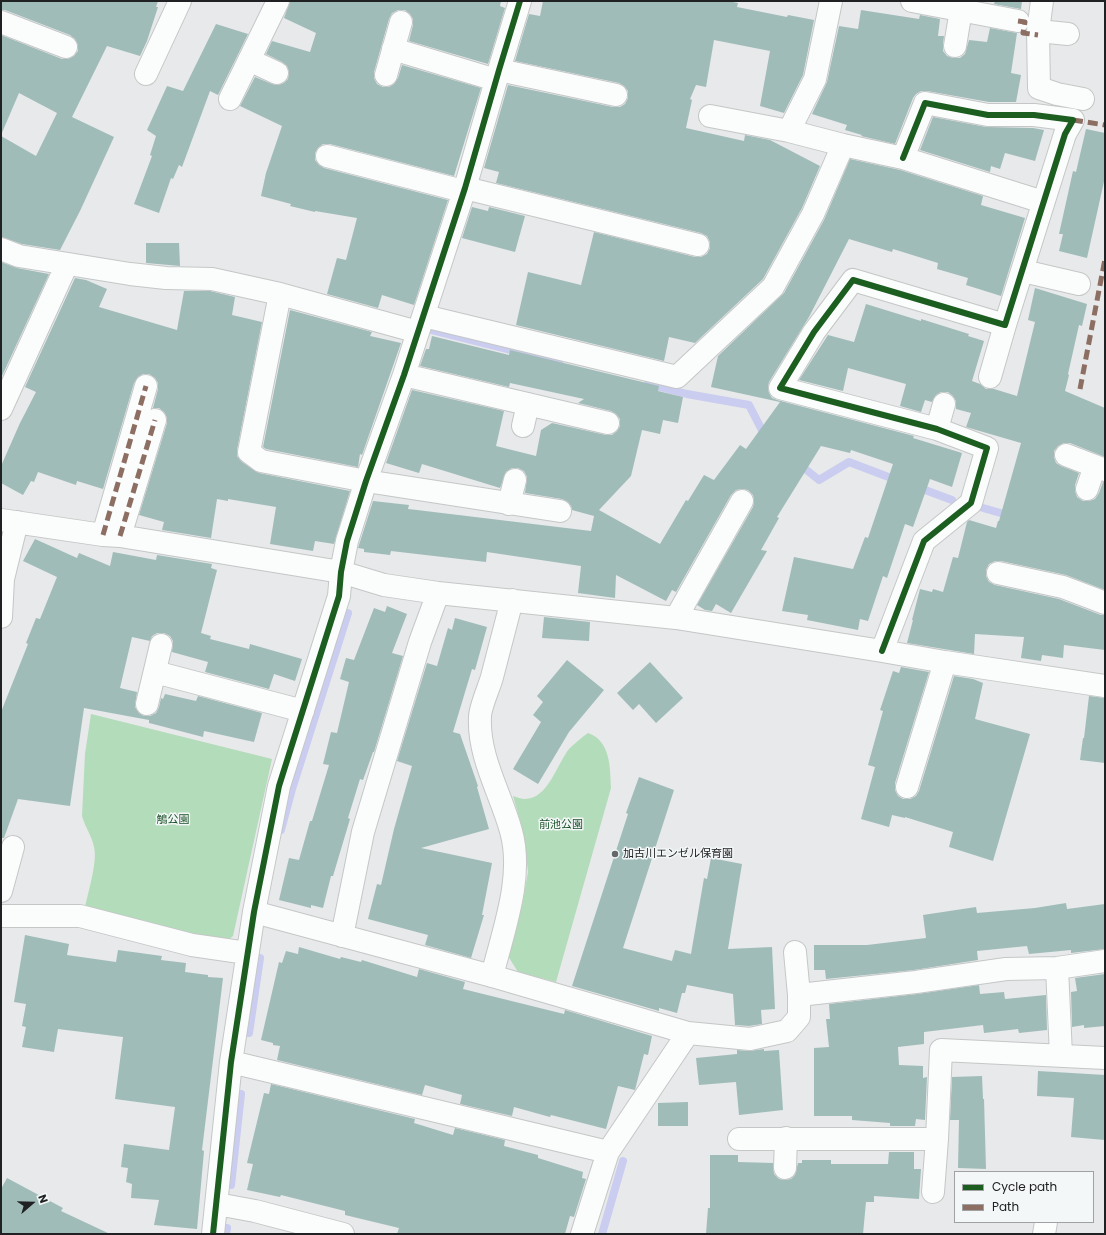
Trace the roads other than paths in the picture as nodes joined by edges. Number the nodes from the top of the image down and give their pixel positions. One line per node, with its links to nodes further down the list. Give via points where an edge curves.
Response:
1 (180, 1): 18 (street)
2 (278, 1): 16 (street)
3 (520, 1): 20 (street)
4 (831, 1): 25 (street, via 815,79)
5 (912, 1): 7 (street)
6 (1042, 1): 11 (street)
7 (968, 8): 8 (street); 13 (street)
8 (1018, 21)
9 (1, 22): 14 (street)
10 (401, 22): 15 (street)
11 (1038, 31): 12 (street); 23 (street, via 1039,88)
12 (1068, 34)
13 (955, 46)
14 (66, 47)
15 (393, 49): 19 (street); 20 (street)
16 (249, 60): 17 (street); 22 (street)
17 (277, 73)
18 (146, 74)
19 (386, 75)
20 (498, 75): 21 (street); 29 (street)
21 (616, 95)
22 (230, 99)
23 (1083, 100)
24 (710, 116): 25 (street)
25 (789, 131): 26 (street)
26 (843, 145): 28 (street); 37 (street, via 813,214 773,287 676,377)
27 (327, 156): 29 (street)
28 (903, 158): 30 (street); 30 (street, via 925,103 988,115 1034,115 1073,120 1065,134)
29 (464, 190): 31 (street); 37 (street)
30 (1044, 202): 34 (street)
31 (698, 245)
32 (1, 249): 33 (street, via 19,256)
33 (67, 264): 36 (street, via 166,278 212,278); 44 (street)
34 (1022, 271): 35 (street); 38 (street)
35 (1078, 284)
36 (280, 294): 37 (street); 52 (street, via 249,452 260,461)
37 (421, 324): 39 (street)
38 (1005, 325): 40 (street); 48 (street, via 853,280 814,332 780,388)
39 (404, 376): 42 (street); 52 (street)
40 (990, 377)
41 (146, 386): 58 (street)
42 (528, 404): 46 (street); 47 (street)
43 (944, 404): 48 (street)
44 (1, 409)
45 (155, 420): 58 (street)
46 (608, 423)
47 (523, 426)
48 (937, 430): 67 (street, via 987,448 971,503 924,541)
49 (1066, 455): 50 (street)
50 (1100, 468): 53 (street)
51 (515, 480): 55 (street)
52 (366, 481): 55 (street); 59 (street, via 347,541)
53 (1087, 490)
54 (742, 501): 65 (street)
55 (508, 504): 56 (street)
56 (560, 511)
57 (9, 521): 58 (street); 64 (street)
58 (111, 535): 59 (street)
59 (341, 572): 61 (street, via 384,585); 72 (street, via 339,596)
60 (998, 573): 63 (street, via 1063,587)
61 (438, 593): 62 (street); 78 (street, via 420,642 363,832)
62 (512, 600): 65 (street); 83 (street, via 480,716 481,737 512,832 516,860 513,894)
63 (1105, 603)
64 (1, 617)
65 (676, 618): 67 (street)
66 (161, 645): 69 (street)
67 (882, 651): 68 (street)
68 (945, 662): 70 (street); 73 (street)
69 (155, 672): 71 (street); 72 (street)
70 (1105, 686)
71 (146, 704)
72 (303, 711): 76 (street, via 279,786)
73 (907, 787)
74 (13, 848): 75 (street)
75 (1, 891)
76 (254, 912): 78 (street); 80 (street)
77 (1, 916): 80 (street, via 80,916 192,945)
78 (342, 936): 83 (street)
79 (795, 952): 84 (street)
80 (247, 953): 88 (street)
81 (1105, 961): 82 (street)
82 (1058, 968): 84 (street, via 1006,969); 86 (street)
83 (492, 976): 85 (street)
84 (799, 995): 85 (street, via 799,1017 787,1031 750,1039)
85 (688, 1033): 92 (street)
86 (1061, 1055): 87 (street); 91 (street, via 941,1050)
87 (1105, 1058)
88 (231, 1062): 92 (street); 95 (street)
89 (786, 1138): 90 (street); 91 (street); 93 (street)
90 (739, 1139)
91 (937, 1139): 94 (street)
92 (608, 1152): 99 (street)
93 (785, 1168)
94 (934, 1192)
95 (217, 1204): 97 (street); 98 (street)
96 (1046, 1223): 100 (street)
97 (213, 1234)
98 (343, 1234)
99 (582, 1234)
100 (1044, 1234)

